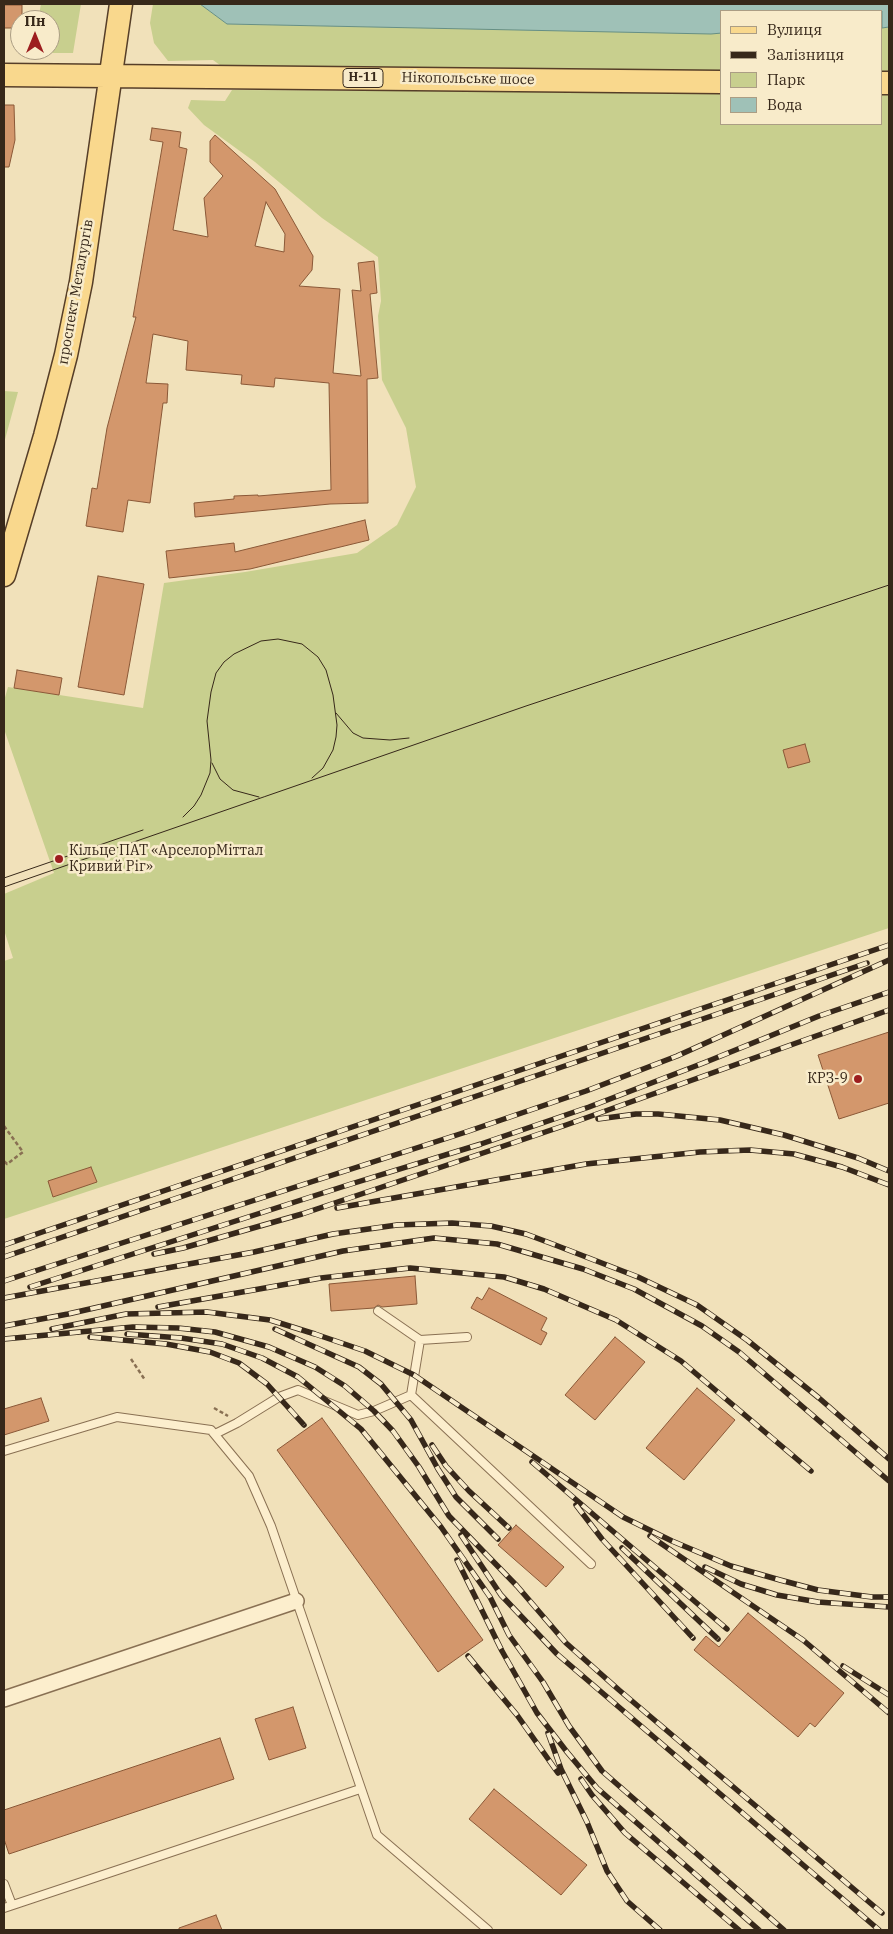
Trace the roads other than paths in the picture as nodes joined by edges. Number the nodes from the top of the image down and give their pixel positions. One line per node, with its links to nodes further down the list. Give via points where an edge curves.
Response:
1 (121, 4): 3 (main road, проспект Металургів)
2 (4, 75): 3 (main road, Нікопольське шосе / Н-11)
3 (111, 75): 4 (main road, Нікопольське шосе / Н-11); 5 (main road, проспект Металургів, via 81,282 66,355)
4 (720, 82)
5 (4, 575)
6 (378, 1311): 8 (lane)
7 (467, 1337): 8 (lane)
8 (420, 1340): 9 (lane)
9 (411, 1395): 10 (lane, via 358,1415 298,1390 279,1397); 12 (lane)
10 (214, 1434): 11 (lane, via 212,1430 117,1417); 13 (lane, via 248,1476 271,1526)
11 (4, 1451)
12 (591, 1564)
13 (296, 1600): 14 (street); 15 (lane)
14 (4, 1699)
15 (360, 1789): 17 (lane); 18 (lane, via 377,1835)
16 (4, 1884): 17 (lane)
17 (8, 1906)
18 (488, 1930)

